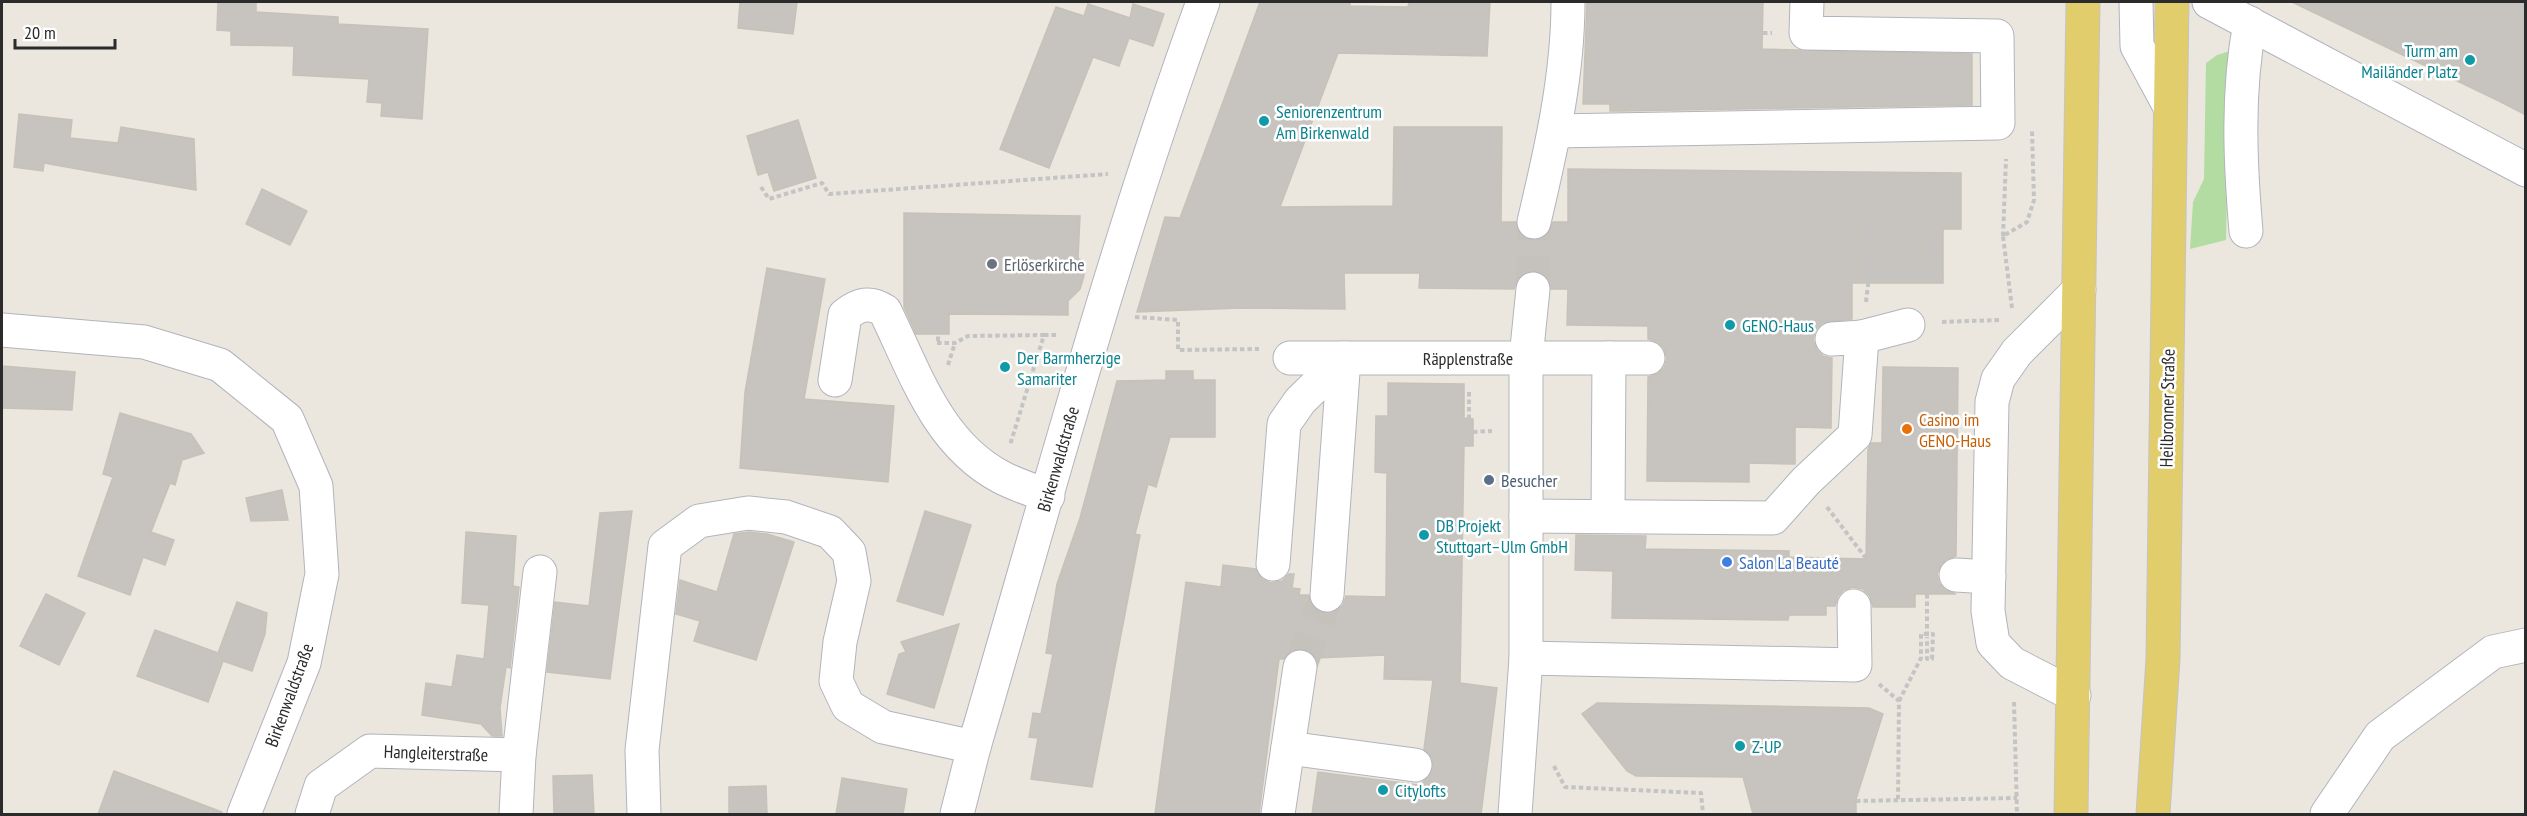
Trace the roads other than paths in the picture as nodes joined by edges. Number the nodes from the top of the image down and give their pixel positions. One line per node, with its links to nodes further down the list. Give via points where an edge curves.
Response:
1 (1203, 2): 25 (street, Birkenwaldstraße, via 1140,183)
2 (1568, 2): 11 (street)
3 (1807, 2): 11 (street, via 1806,33 1997,36 1998,123)
4 (2083, 2): 16 (main road)
5 (2136, 2): 10 (street, via 2137,46)
6 (2172, 2): 9 (main road, Heilbronner Straße)
7 (2212, 4): 8 (street); 9 (street, via 2192,19)
8 (2250, 23): 12 (street); 14 (street, via 2242,64 2242,190)
9 (2171, 44): 10 (main road, Heilbronner Straße)
10 (2170, 107): 50 (main road, Heilbronner Straße, via 2163,659)
11 (1555, 131): 13 (street)
12 (2526, 170)
13 (1534, 222)
14 (2246, 231)
15 (1533, 289): 21 (street)
16 (2079, 290): 31 (street, via 2017,352 1998,379 1992,402); 37 (main road)
17 (1908, 325): 27 (street, via 1847,338 1855,435 1773,518)
18 (2, 330): 42 (street, Birkenwaldstraße, via 144,342 220,365 287,419 316,486 322,574 304,663)
19 (1278, 354): 20 (street, Räpplenstraße)
20 (1344, 358): 21 (street, Räpplenstraße); 28 (street, via 1300,401 1284,424); 32 (street)
21 (1526, 358): 22 (street); 26 (street, Räpplenstraße)
22 (1609, 358): 23 (street); 27 (street)
23 (1648, 358)
24 (835, 380): 25 (street, via 845,315 856,306 876,305 885,311 915,378 946,430 978,462 1001,477)
25 (1048, 496): 38 (street, Birkenwaldstraße)
26 (1526, 516): 27 (street); 35 (street, Räpplenstraße)
27 (1608, 516)
28 (1273, 564)
29 (540, 572): 40 (street)
30 (1956, 575): 31 (street)
31 (1989, 577): 37 (street, via 1993,643 2012,663)
32 (1327, 595)
33 (1854, 606): 35 (street, via 1856,665)
34 (2526, 645): 51 (street, via 2493,652 2380,736)
35 (1526, 658): 48 (street, Räpplenstraße)
36 (1300, 667): 39 (street)
37 (2074, 695): 49 (main road)
38 (974, 747): 45 (street, via 883,728 848,706 836,681 840,642 855,580 849,552 830,532 786,517 748,513 699,521 666,546 642,750); 46 (street, Birkenwaldstraße)
39 (1288, 748): 41 (street); 47 (street)
40 (519, 755): 43 (street, Hangleiterstraße, via 370,751 321,786); 44 (street)
41 (1415, 765)
42 (244, 814)
43 (312, 814)
44 (516, 814)
45 (644, 814)
46 (957, 814)
47 (1278, 814)
48 (1515, 814)
49 (2071, 814)
50 (2153, 814)
51 (2327, 814)

